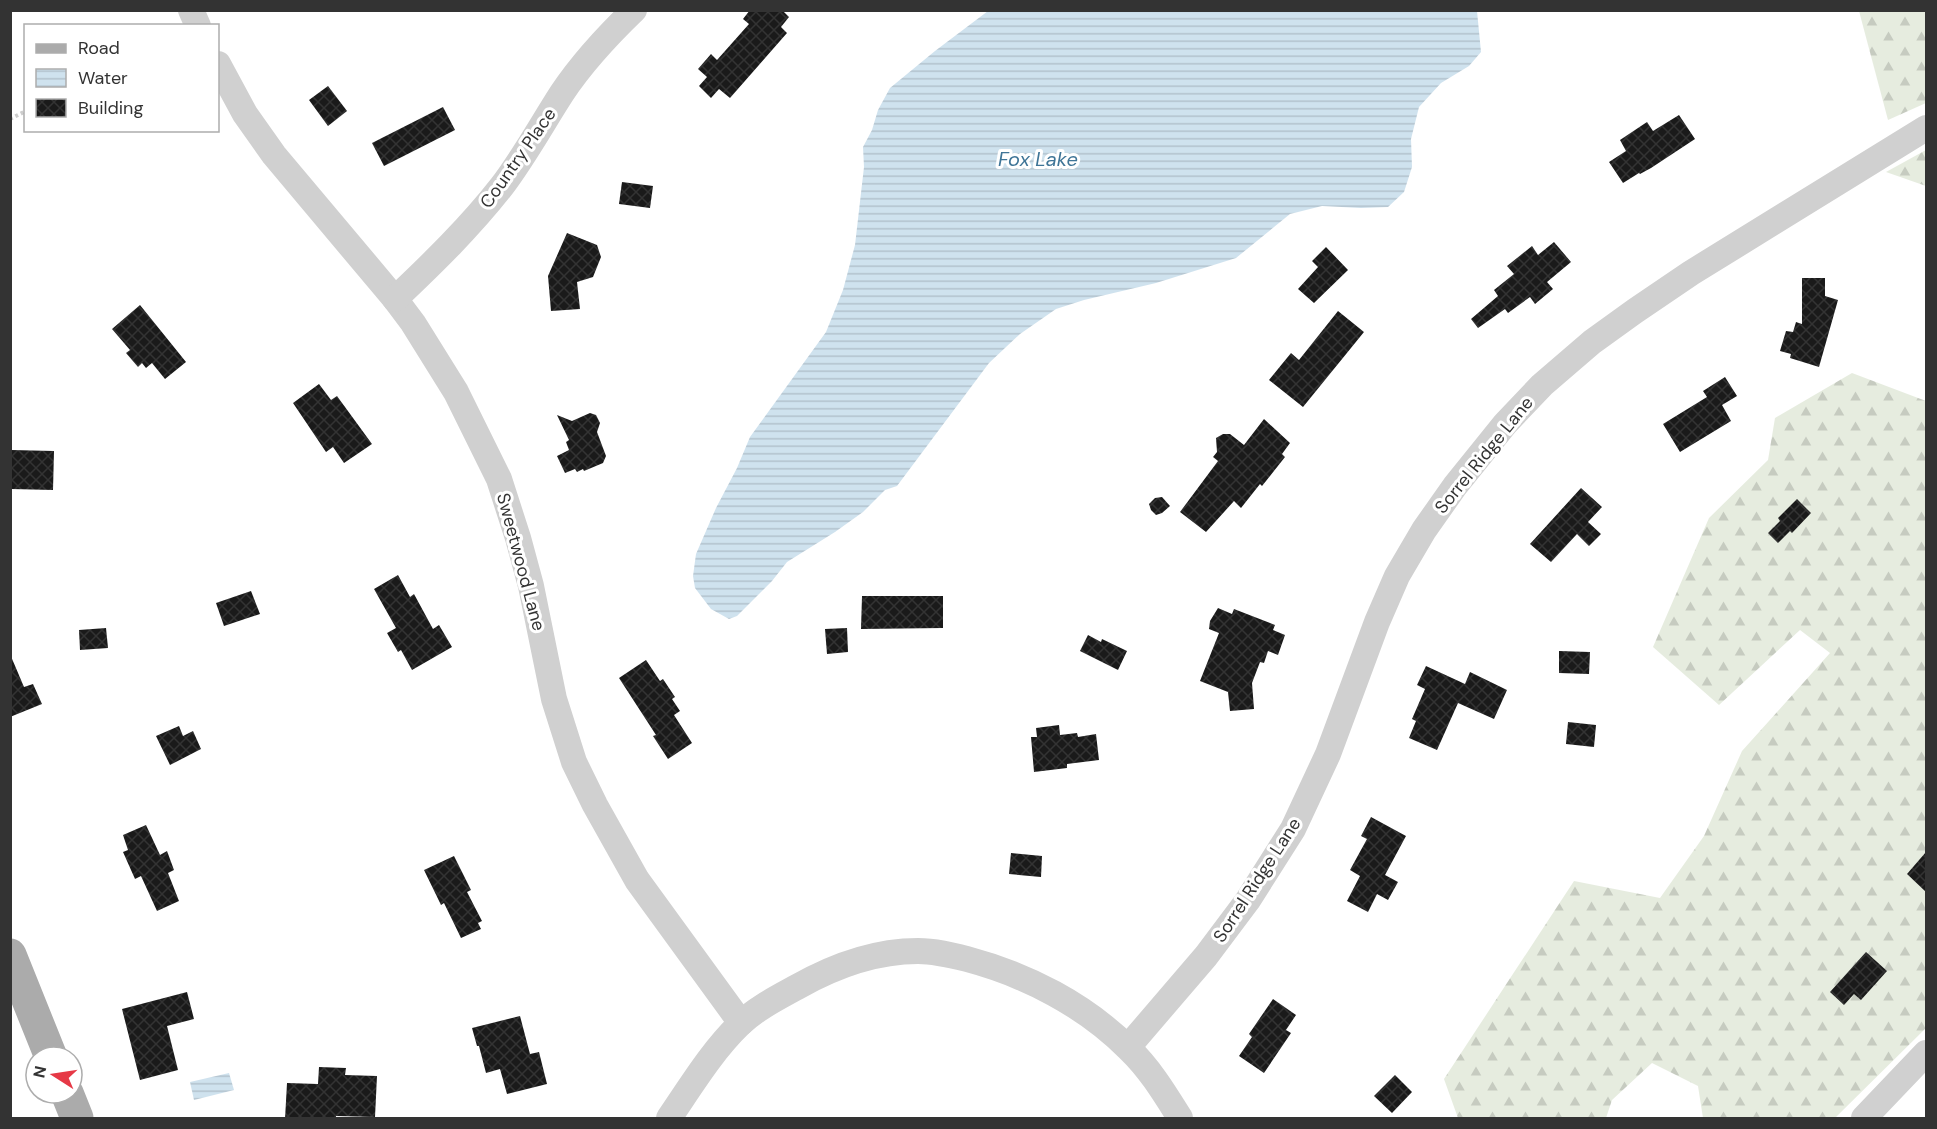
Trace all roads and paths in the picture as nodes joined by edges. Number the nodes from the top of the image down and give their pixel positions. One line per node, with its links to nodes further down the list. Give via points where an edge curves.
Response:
1 (191, 10): 3 (street)
2 (634, 10): 8 (street, Country Place, via 563,92 504,184 441,256)
3 (197, 24)
4 (219, 66): 8 (street, Sweetwood Lane, via 245,114 274,155)
5 (24, 112): 6 (path)
6 (10, 119)
7 (1926, 128): 12 (street, Sorrel Ridge Lane, via 1635,311 1549,379 1505,424 1455,486 1397,576 1328,754 1293,829 1248,900 1206,956)
8 (395, 299): 10 (street, Sweetwood Lane, via 456,392 499,479 531,586 554,699 574,762 637,880)
9 (10, 955): 11 (main road)
10 (741, 1023): 12 (street, via 815,976 883,954 919,951 993,966 1028,980 1101,1024); 14 (street)
11 (46, 1045)
12 (1128, 1047): 15 (street, via 1161,1086)
13 (1926, 1053): 16 (street)
14 (669, 1119)
15 (1180, 1119)
16 (1864, 1119)

